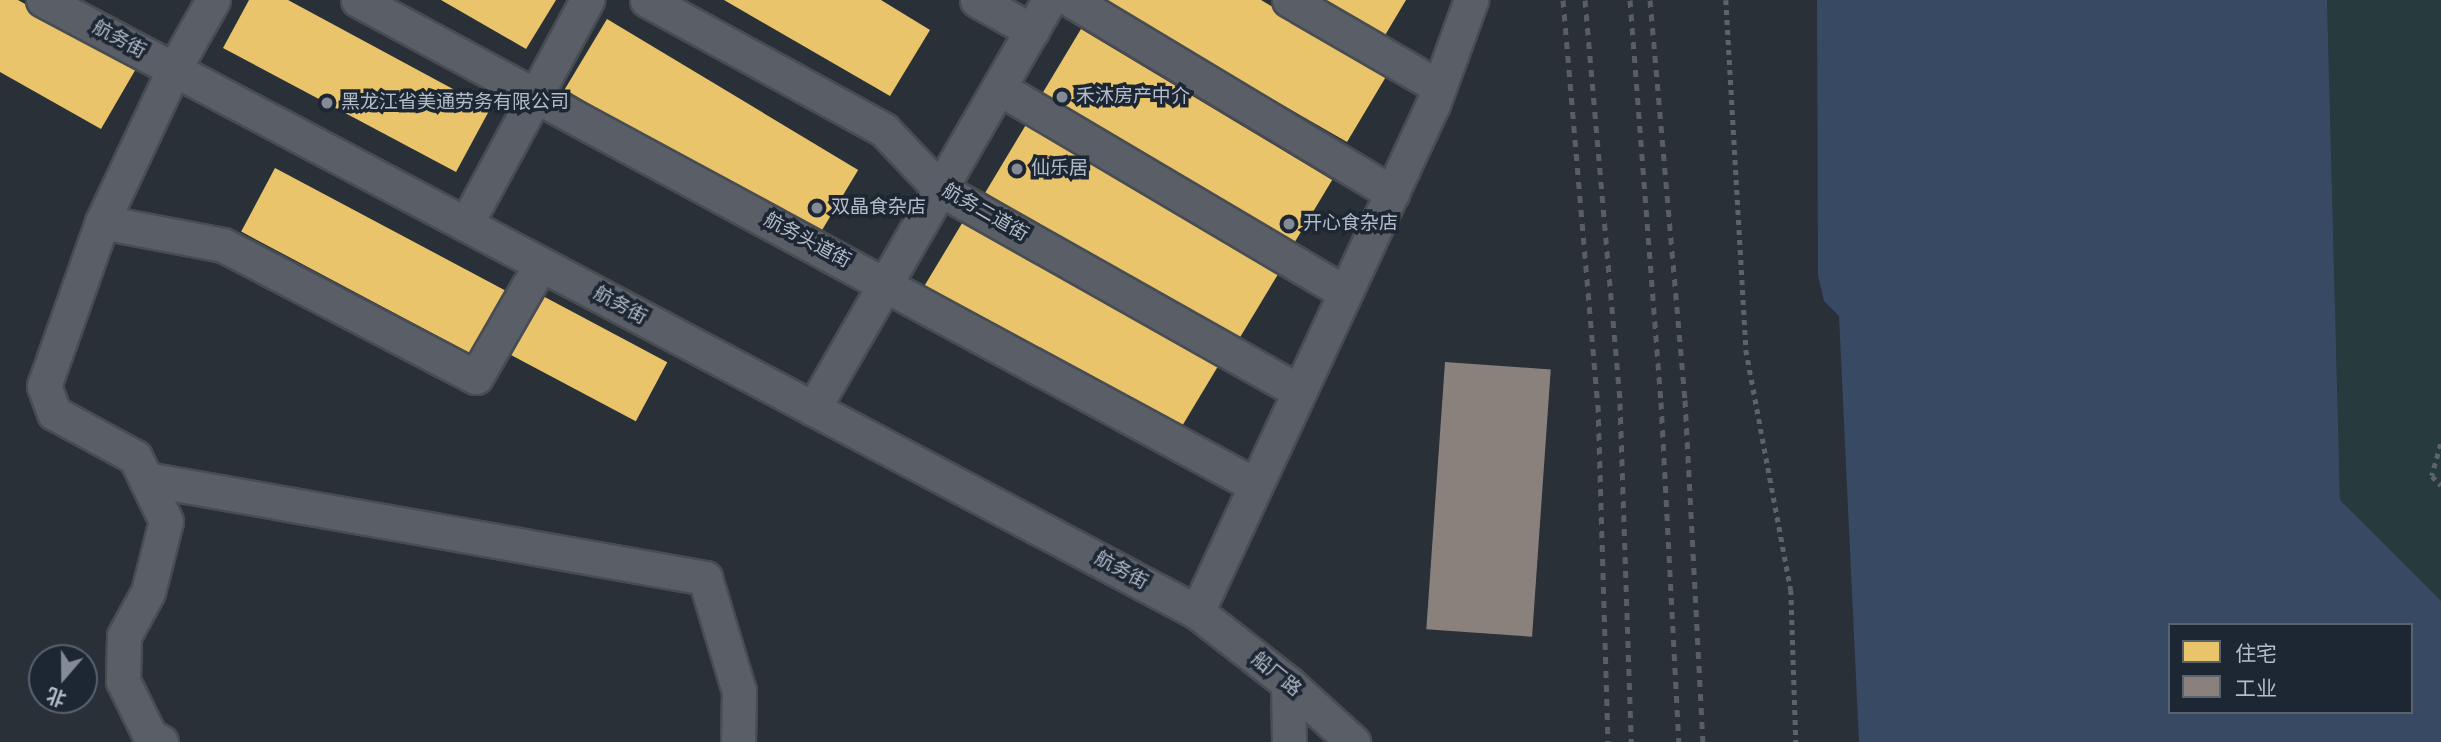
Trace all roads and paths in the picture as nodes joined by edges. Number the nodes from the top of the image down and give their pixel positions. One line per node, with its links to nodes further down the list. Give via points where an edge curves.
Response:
1 (43, 0): 13 (street, 航务街)
2 (213, 0): 13 (street)
3 (358, 0): 16 (street, 航务头道街)
4 (587, 0): 16 (street)
5 (647, 0): 17 (street, 航务二道街, via 884,130)
6 (977, 0): 12 (street)
7 (1049, 0): 12 (street)
8 (1071, 0): 18 (street)
9 (1290, 0): 14 (street)
10 (1471, 0): 14 (street)
11 (1727, 0): 36 (path, via 1746,350 1791,590)
12 (1032, 31): 15 (street)
13 (174, 69): 19 (street); 20 (street, 航务街)
14 (1439, 87): 18 (street)
15 (999, 88): 17 (street); 23 (street)
16 (536, 95): 20 (street); 22 (street, 航务头道街)
17 (940, 189): 22 (street); 24 (street, 航务二道街)
18 (1392, 192): 23 (street)
19 (102, 222): 21 (street, via 223,245 476,377); 27 (street, via 44,386 54,413 135,457)
20 (466, 225): 21 (street, 航务街)
21 (541, 264): 25 (street, 航务街)
22 (885, 284): 25 (street); 28 (street, 航务头道街)
23 (1345, 293): 24 (street)
24 (1299, 391): 28 (street)
25 (813, 408): 30 (street, 航务街)
26 (2441, 444): 29 (path, via 2432,476)
27 (145, 479): 32 (street, via 166,521 148,592 124,636 123,681 150,736); 33 (street, via 705,578 739,691)
28 (1255, 485): 30 (street)
29 (2441, 485)
30 (1197, 611): 31 (street, 船厂路)
31 (1289, 683): 34 (street); 35 (street, 船厂路)
32 (161, 742)
33 (738, 742)
34 (1289, 742)
35 (1353, 742)
36 (1796, 742)

